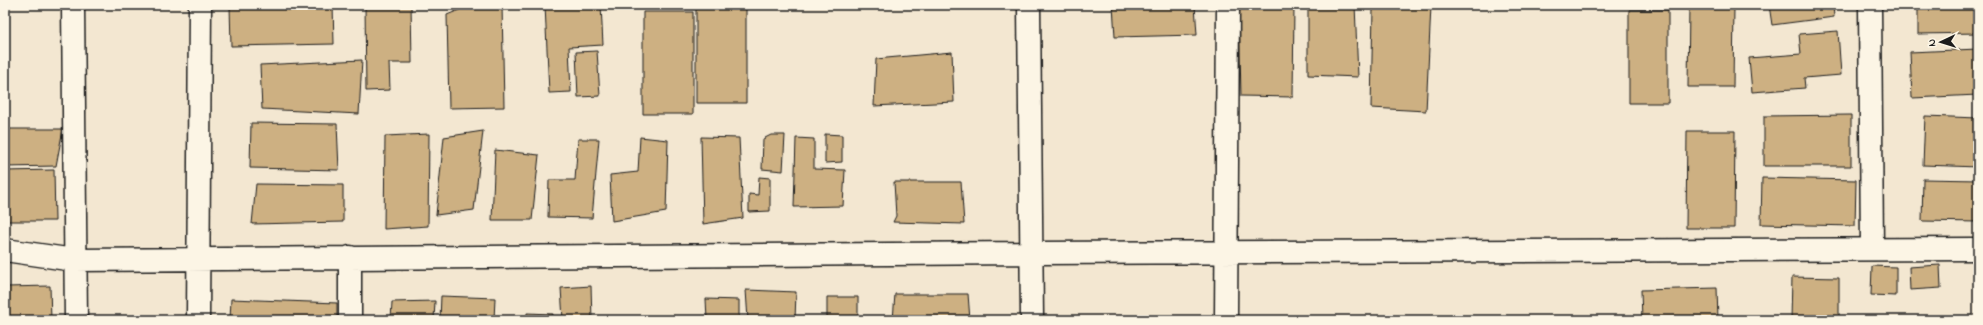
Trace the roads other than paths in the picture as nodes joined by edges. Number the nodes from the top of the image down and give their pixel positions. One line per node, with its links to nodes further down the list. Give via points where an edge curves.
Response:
1 (73, 5): 13 (street)
2 (200, 5): 12 (street)
3 (1029, 5): 10 (street)
4 (1228, 5): 9 (street)
5 (1870, 5): 6 (street)
6 (1872, 248): 7 (street); 9 (street)
7 (1978, 249)
8 (5, 250): 13 (street)
9 (1228, 252): 10 (street); 18 (street)
10 (1032, 253): 11 (street); 17 (street)
11 (350, 257): 12 (street); 16 (street)
12 (198, 258): 13 (street); 15 (street)
13 (74, 260): 14 (street)
14 (76, 320)
15 (198, 320)
16 (350, 320)
17 (1032, 320)
18 (1226, 320)

